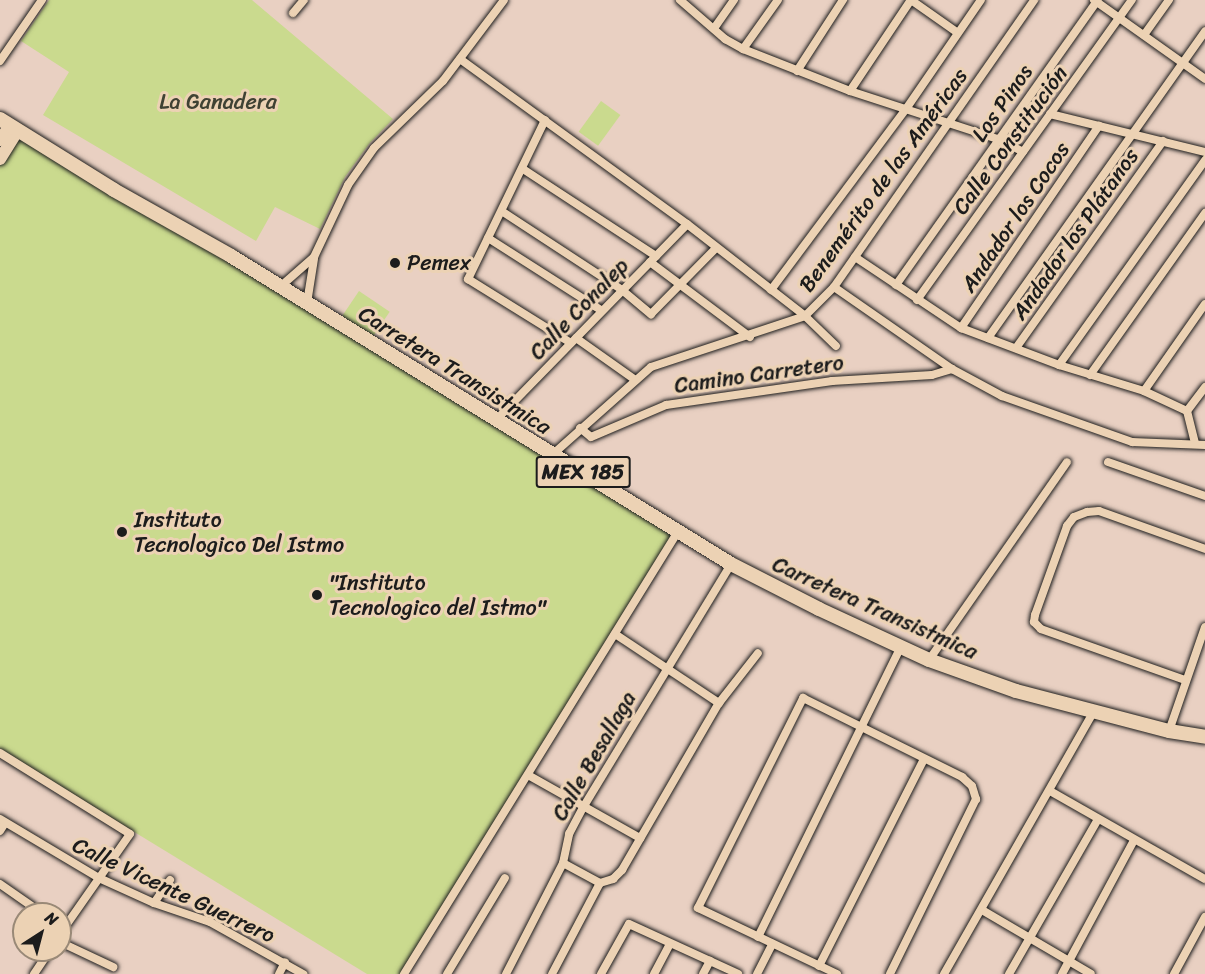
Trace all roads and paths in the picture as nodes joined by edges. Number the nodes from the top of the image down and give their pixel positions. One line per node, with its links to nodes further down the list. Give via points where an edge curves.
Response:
1 (42, 0): 22 (street)
2 (304, 0): 14 (street)
3 (504, 0): 21 (street)
4 (680, 0): 16 (street)
5 (734, 0): 16 (street)
6 (778, 0): 20 (street)
7 (843, 0): 24 (street)
8 (911, 0): 18 (street); 26 (street)
9 (981, 0): 18 (street)
10 (1034, 0): 30 (street, Benemérito de las Américas)
11 (1132, 0): 15 (street, Calle Constitución)
12 (1169, 0): 19 (street)
13 (1096, 1): 15 (street); 34 (street, Los Pinos)
14 (293, 14)
15 (1119, 18): 19 (street); 28 (street, Calle Constitución)
16 (715, 27): 20 (street, via 725,39)
17 (1205, 31): 23 (street)
18 (958, 33): 27 (street)
19 (1144, 35): 23 (street)
20 (743, 49): 24 (street)
21 (460, 59): 29 (street); 47 (street, via 374,148 348,185)
22 (0, 61)
23 (1182, 63): 25 (street); 33 (street)
24 (797, 71): 26 (street)
25 (1205, 79)
26 (850, 91): 27 (street)
27 (906, 109): 30 (street); 55 (street)
28 (1050, 114): 32 (street); 37 (street, Calle Constitución)
29 (545, 120): 41 (street); 44 (street)
30 (947, 123): 34 (street); 48 (street, Benemérito de las Américas)
31 (9, 125): 35 (street); 39 (street); 52 (main road, Carretera Transistmica / MEX 185)
32 (1099, 126): 33 (street); 61 (street, Andador los Cocos)
33 (1132, 133): 36 (street); 63 (street)
34 (998, 139): 37 (street); 51 (street, Los Pinos)
35 (0, 140)
36 (1163, 141): 38 (street); 66 (street, Andador los Plátanos)
37 (1023, 152): 56 (street, Calle Constitución)
38 (1205, 152)
39 (0, 159)
40 (1205, 160): 67 (street)
41 (523, 169): 42 (street); 49 (street)
42 (502, 212): 45 (street); 54 (street)
43 (1205, 213): 69 (street)
44 (687, 224): 46 (street); 49 (street, Calle Conalep)
45 (488, 238): 59 (street); 64 (street, via 468,279)
46 (716, 248): 50 (street); 55 (street)
47 (314, 257): 52 (street); 57 (street)
48 (855, 257): 51 (street); 53 (street, Benemérito de las Américas)
49 (653, 259): 50 (street); 54 (street, Calle Conalep)
50 (679, 284): 54 (street, via 651,314); 62 (street)
51 (896, 285): 56 (street)
52 (281, 286): 57 (main road, Carretera Transistmica / MEX 185)
53 (834, 287): 60 (street, Benemérito de las Américas); 68 (street)
54 (622, 290): 59 (street, Calle Conalep)
55 (771, 290): 60 (street)
56 (917, 300): 61 (street)
57 (307, 303): 74 (main road, Carretera Transistmica / MEX 185)
58 (1205, 304): 72 (street)
59 (602, 311): 64 (street, Calle Conalep)
60 (805, 316): 62 (street, Benemérito de las Américas); 65 (street)
61 (961, 328): 63 (street)
62 (750, 337): 70 (street, Benemérito de las Américas, via 651,367)
63 (988, 338): 66 (street)
64 (573, 340): 70 (street); 74 (street, Calle Conalep)
65 (836, 346)
66 (1016, 348): 67 (street)
67 (1059, 365): 69 (street)
68 (952, 369): 75 (street, Camino Carretero, via 932,375 832,381 666,405 591,437); 76 (street, via 1002,396 1132,442)
69 (1090, 375): 72 (street)
70 (634, 379): 75 (street, Benemérito de las Américas)
71 (1205, 387): 73 (street)
72 (1144, 391): 73 (street)
73 (1186, 411): 76 (street)
74 (496, 419): 78 (main road, Carretera Transistmica / MEX 185)
75 (580, 428): 78 (street, Benemérito de las Américas)
76 (1195, 444): 77 (street)
77 (1205, 445)
78 (552, 455): 82 (main road, Carretera Transistmica / MEX 185)
79 (1067, 462): 90 (street)
80 (1108, 462): 81 (street)
81 (1205, 495)
82 (679, 530): 84 (main road, Carretera Transistmica / MEX 185); 86 (street)
83 (1205, 549): 92 (street, via 1099,511 1074,517 1066,526 1034,622 1041,629)
84 (731, 564): 88 (main road, Carretera Transistmica / MEX 185); 91 (street, Calle Besallaga)
85 (1205, 627): 87 (street)
86 (615, 634): 91 (street); 100 (street)
87 (1202, 645): 92 (street)
88 (901, 647): 90 (main road, Carretera Transistmica / MEX 185); 95 (street)
89 (758, 654): 93 (street)
90 (929, 660): 94 (main road, Carretera Transistmica / MEX 185)
91 (666, 666): 93 (street); 102 (street, Calle Besallaga)
92 (1185, 680): 96 (street)
93 (719, 703): 106 (street)
94 (1093, 713): 96 (main road, Carretera Transistmica / MEX 185); 101 (street)
95 (863, 728): 99 (street); 120 (street); 120 (street, via 803,698 698,908)
96 (1169, 731): 97 (main road, Carretera Transistmica / MEX 185)
97 (1205, 737)
98 (0, 753): 109 (street, via 130,834)
99 (924, 759): 129 (street); 142 (street, via 962,777 972,786 976,799)
100 (528, 774): 102 (street); 132 (street)
101 (1050, 791): 104 (street); 117 (street)
102 (584, 806): 106 (street); 108 (street, Calle Besallaga, via 569,834)
103 (3, 821): 105 (street); 109 (street, Calle Vicente Guerrero)
104 (1097, 821): 107 (street); 121 (street)
105 (0, 831)
106 (640, 838): 113 (street, via 622,870 613,879)
107 (1133, 842): 111 (street); 126 (street)
108 (563, 863): 113 (street); 134 (street, Calle Besallaga)
109 (99, 878): 116 (street, Calle Vicente Guerrero); 118 (street)
110 (505, 878): 133 (street)
111 (1205, 879)
112 (170, 880): 116 (street)
113 (600, 883): 135 (street)
114 (0, 884): 115 (street)
115 (26, 902)
116 (154, 903): 127 (street, Calle Vicente Guerrero, via 210,922)
117 (982, 910): 121 (street); 143 (street)
118 (72, 917)
119 (1205, 917): 147 (street)
120 (758, 937): 123 (street)
121 (1029, 938): 126 (street); 144 (street)
122 (670, 944): 125 (street); 136 (street, via 629,924); 137 (street)
123 (772, 944): 129 (street); 140 (street)
124 (72, 948): 128 (street)
125 (710, 961): 138 (street); 139 (street)
126 (1069, 961): 145 (street); 146 (street)
127 (285, 963): 130 (street); 131 (street, Calle Vicente Guerrero)
128 (112, 967)
129 (824, 970): 141 (street)
130 (279, 974)
131 (303, 974)
132 (404, 974)
133 (447, 974)
134 (506, 974)
135 (552, 974)
136 (602, 974)
137 (654, 974)
138 (704, 974)
139 (738, 974)
140 (756, 974)
141 (837, 974)
142 (891, 974)
143 (944, 974)
144 (1009, 974)
145 (1062, 974)
146 (1091, 974)
147 (1174, 974)

